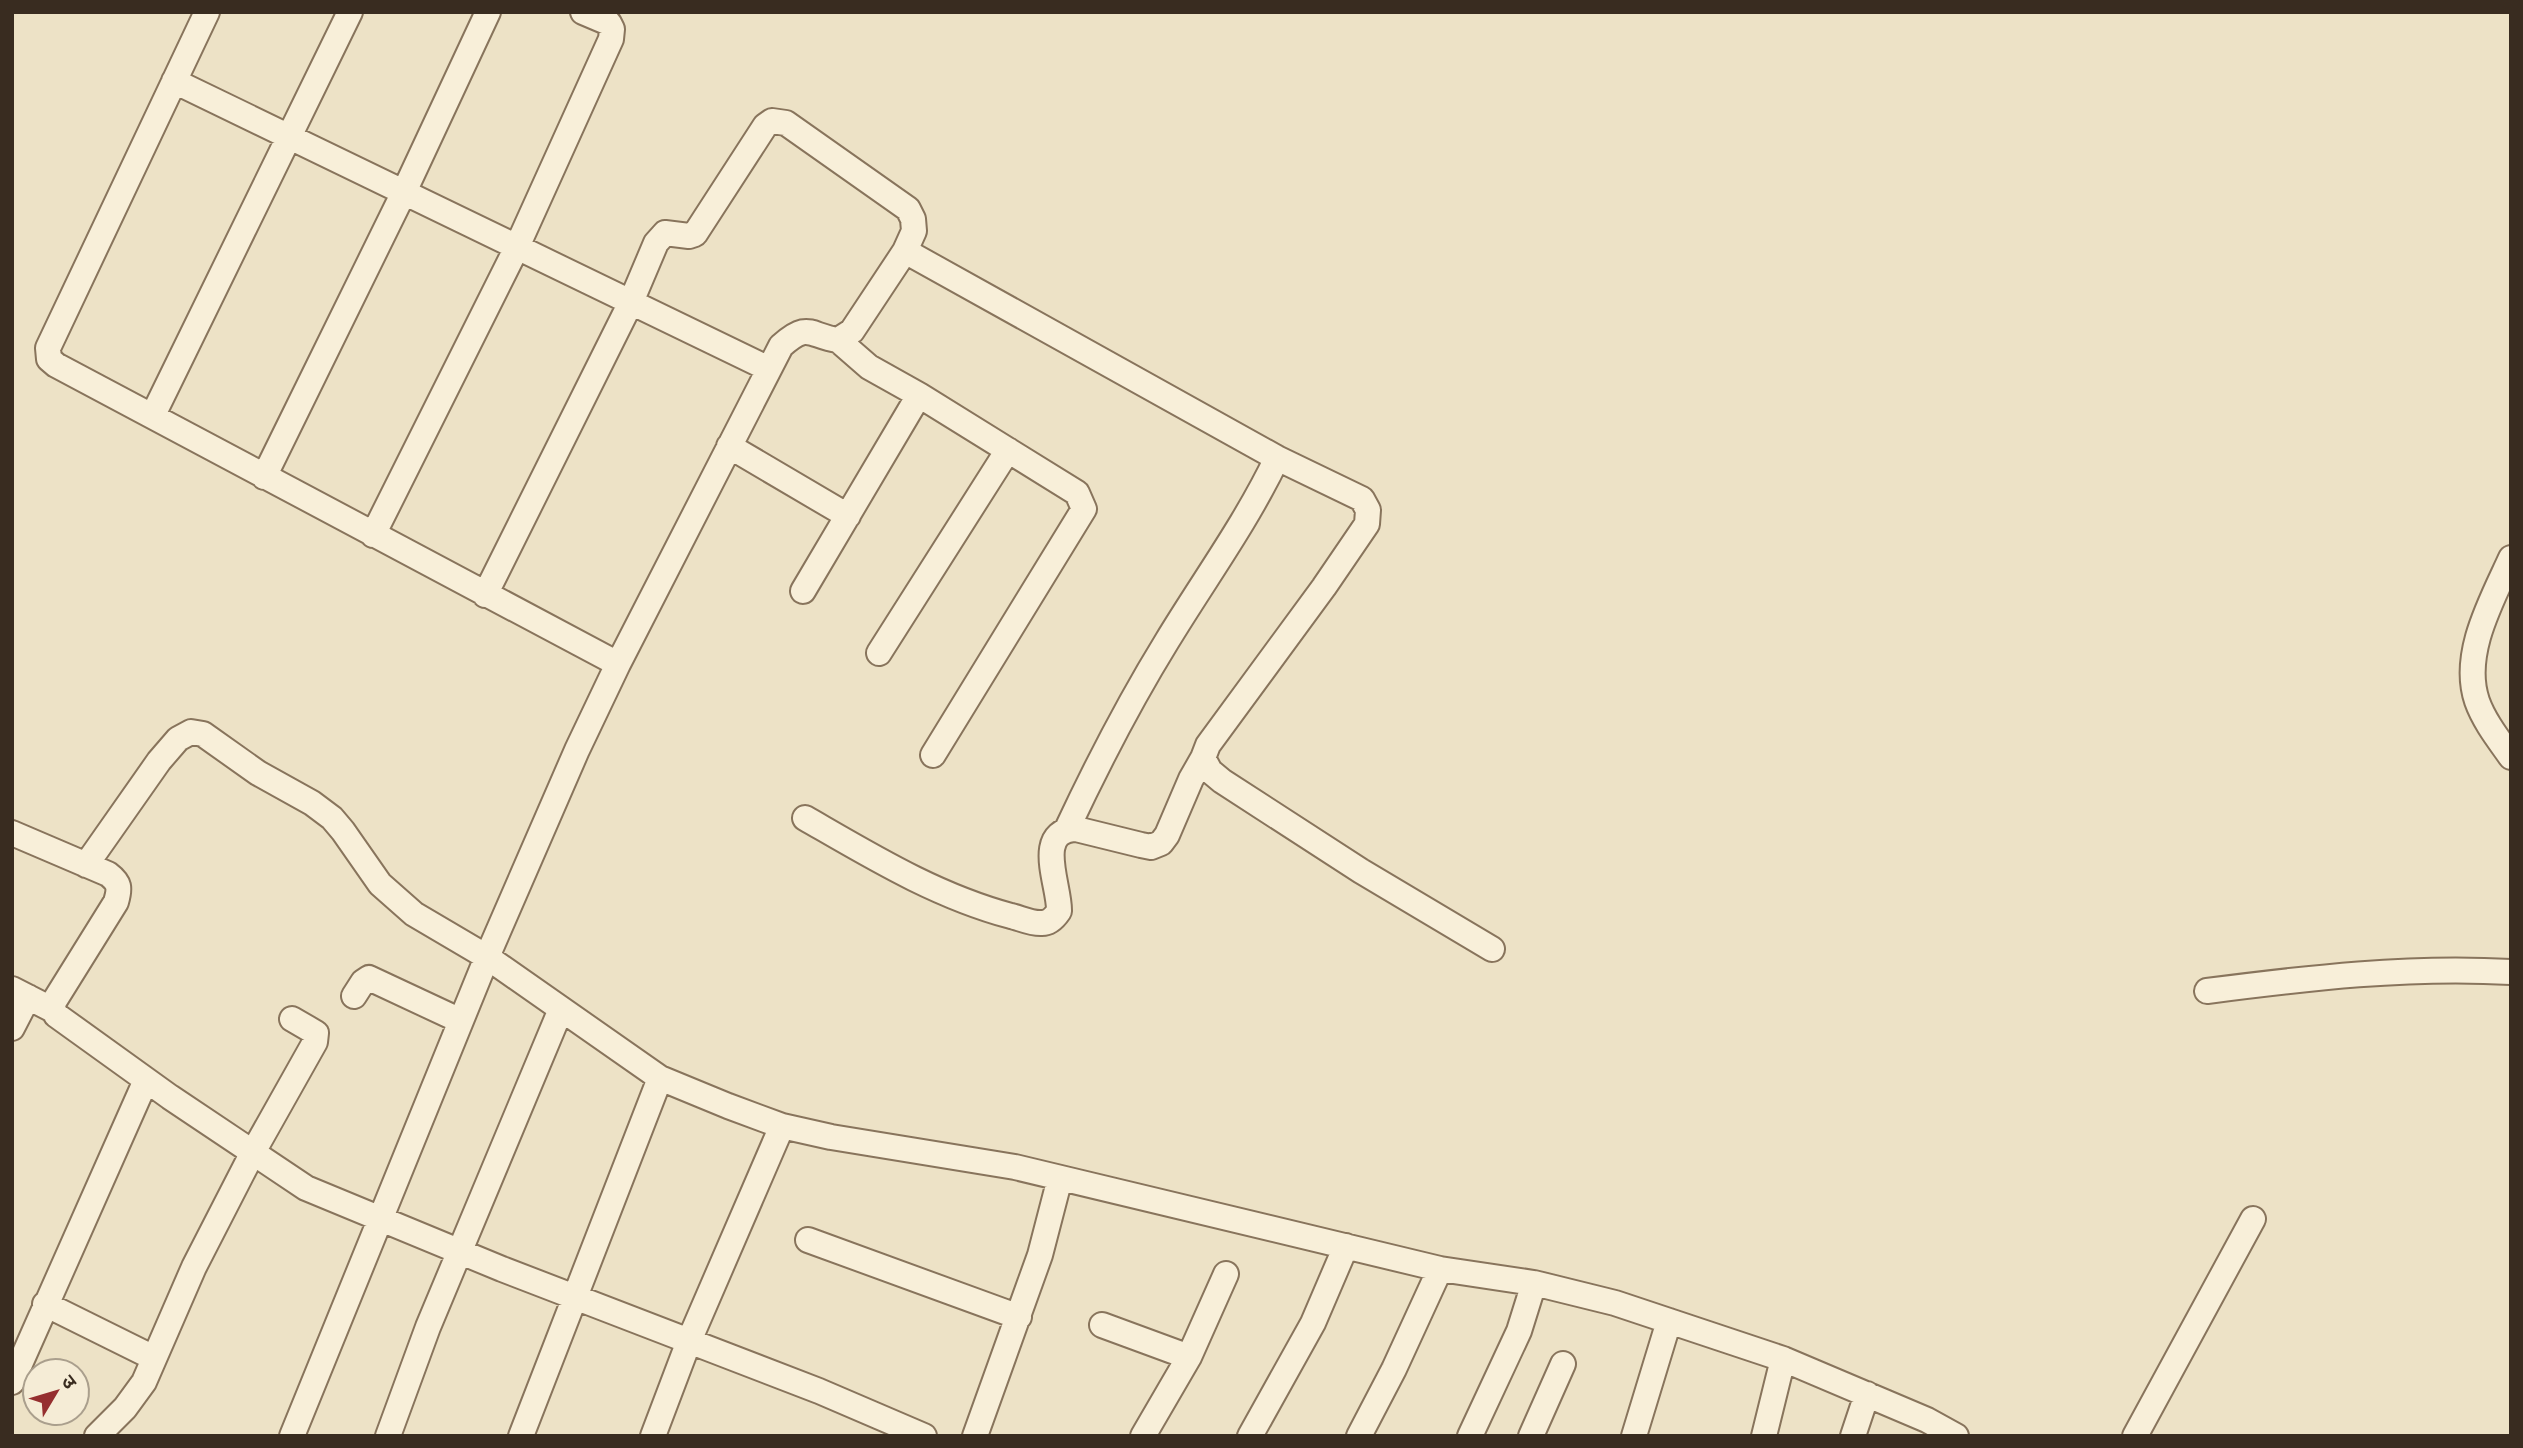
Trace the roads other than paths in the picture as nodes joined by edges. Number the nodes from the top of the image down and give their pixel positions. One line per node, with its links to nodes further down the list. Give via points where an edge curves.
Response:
1 (207, 12): 5 (street)
2 (350, 12): 6 (street)
3 (488, 12): 7 (street)
4 (583, 12): 8 (street, via 609,23 611,39)
5 (174, 81): 6 (street); 14 (street, via 47,355 51,362)
6 (288, 136): 7 (street); 14 (street)
7 (404, 192): 8 (street); 18 (street)
8 (516, 249): 10 (street); 20 (street)
9 (905, 251): 10 (street, via 914,231 908,209 786,122 772,121 695,234 671,232 660,237); 11 (street, via 852,331); 17 (street)
10 (631, 302): 12 (street); 23 (street)
11 (838, 340): 12 (street, via 808,331 796,333 781,346); 13 (street, via 869,367)
12 (768, 369): 15 (street)
13 (919, 395): 16 (street); 19 (street)
14 (153, 415): 18 (street)
15 (729, 446): 19 (street); 25 (street)
16 (1008, 450): 24 (street); 26 (street, via 1077,493 1084,509)
17 (1277, 458): 28 (street, via 1362,499 1368,510 1367,524); 30 (street, via 1245,520 1131,702)
18 (264, 477): 20 (street)
19 (848, 516): 22 (street)
20 (373, 535): 23 (street)
21 (2511, 558): 27 (street, via 2494,593 2472,671 2477,701)
22 (803, 592)
23 (485, 595): 25 (street)
24 (879, 653)
25 (618, 664): 34 (street)
26 (933, 755)
27 (2511, 757)
28 (1203, 758): 30 (street, via 1161,844 1151,847); 33 (street, via 1222,781)
29 (805, 818): 30 (street, via 898,872 945,893 1044,923 1059,911 1050,851 1059,833)
30 (1067, 829)
31 (12, 833): 32 (street)
32 (86, 865): 34 (street, via 178,739 191,732 203,734 258,773 323,810 394,897); 40 (street, via 117,881 118,895)
33 (1492, 949)
34 (487, 957): 39 (street); 42 (street)
35 (2511, 972): 36 (street, via 2398,971)
36 (2207, 991)
37 (20, 993): 40 (street); 43 (street)
38 (354, 996): 42 (street, via 369,978)
39 (561, 1009): 44 (street); 53 (street)
40 (53, 1010): 45 (street)
41 (292, 1019): 47 (street, via 316,1033 315,1042)
42 (461, 1021): 50 (street)
43 (12, 1028)
44 (660, 1078): 46 (street); 57 (street)
45 (146, 1080): 47 (street); 58 (street)
46 (782, 1126): 48 (street); 62 (street)
47 (252, 1154): 50 (street, via 306,1188); 64 (street)
48 (1060, 1178): 52 (street); 59 (street)
49 (2253, 1219): 85 (street)
50 (380, 1220): 53 (street); 71 (street)
51 (808, 1240): 59 (street)
52 (1346, 1246): 54 (street); 77 (street, via 1314,1323)
53 (460, 1251): 57 (street); 72 (street)
54 (1440, 1269): 56 (street); 78 (street)
55 (1226, 1274): 63 (street)
56 (1534, 1283): 60 (street); 79 (street, via 1519,1331)
57 (575, 1297): 62 (street); 73 (street)
58 (45, 1304): 64 (street); 67 (street)
59 (1019, 1317): 75 (street)
60 (1669, 1321): 65 (street); 81 (street)
61 (1102, 1325): 63 (street)
62 (689, 1341): 69 (street); 74 (street)
63 (1189, 1357): 76 (street)
64 (154, 1358): 70 (street, via 135,1396)
65 (1783, 1359): 68 (street); 82 (street)
66 (1563, 1364): 80 (street)
67 (12, 1382)
68 (1867, 1394): 83 (street); 84 (street)
69 (922, 1435)
70 (97, 1436)
71 (292, 1436)
72 (388, 1436)
73 (521, 1436)
74 (653, 1436)
75 (975, 1436)
76 (1143, 1436)
77 (1250, 1436)
78 (1359, 1436)
79 (1470, 1436)
80 (1531, 1436)
81 (1634, 1436)
82 (1764, 1436)
83 (1853, 1436)
84 (1956, 1436)
85 (2135, 1436)

